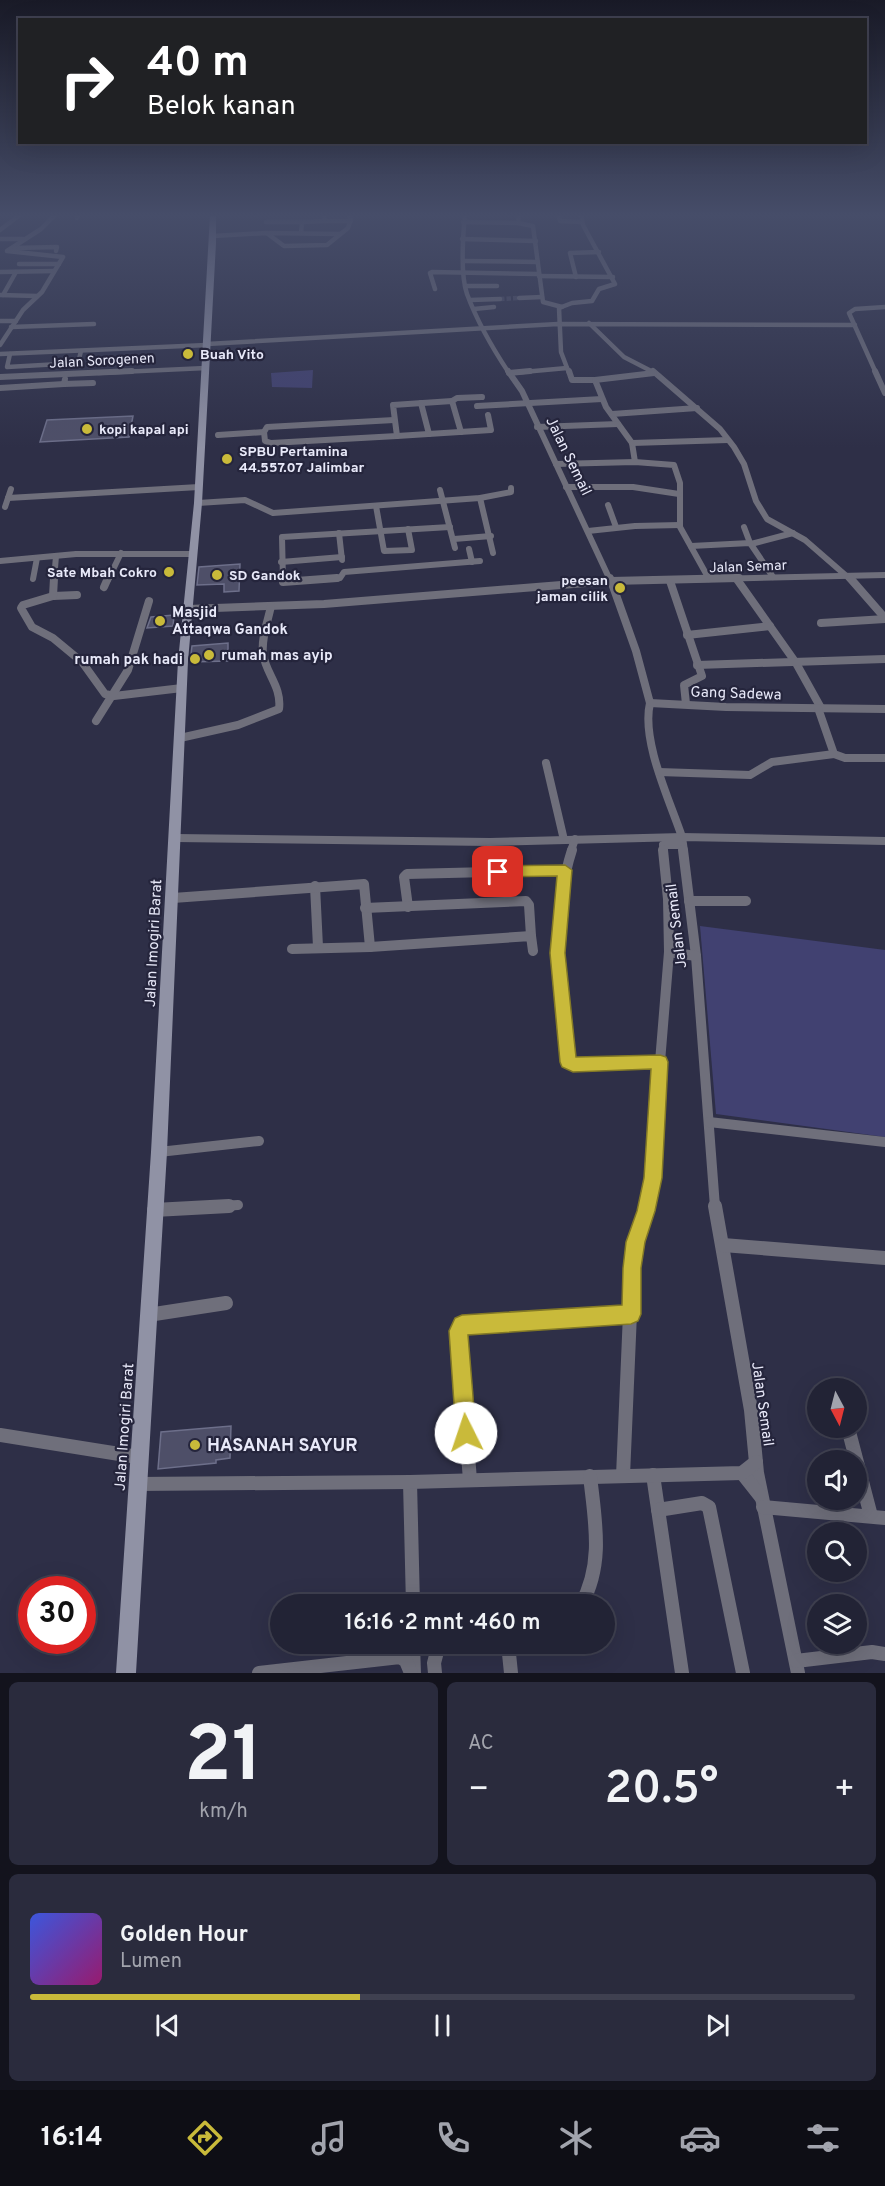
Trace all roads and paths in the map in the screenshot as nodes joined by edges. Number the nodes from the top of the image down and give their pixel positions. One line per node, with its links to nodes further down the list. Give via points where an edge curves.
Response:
1 (42, 292): 7 (street)
2 (210, 292): 25 (main road, Jalan Imogiri Barat)
3 (467, 292): 12 (street, Jalan Semail)
4 (541, 292): 8 (street)
5 (596, 292): 14 (street, via 592,301)
6 (3, 295): 7 (street); 11 (street)
7 (37, 296): 17 (street)
8 (542, 297): 9 (street); 14 (street, via 545,303)
9 (519, 298)
10 (500, 299): 12 (street)
11 (0, 303)
12 (472, 304): 13 (street); 23 (street, Jalan Semail)
13 (494, 307)
14 (562, 307): 20 (street, via 558,309)
15 (885, 307): 21 (street, via 852,309 849,313)
16 (0, 321): 17 (street)
17 (16, 321): 22 (street)
18 (589, 323): 20 (street); 21 (street); 32 (street, via 624,357)
19 (94, 324): 22 (street)
20 (558, 324): 23 (street); 30 (street)
21 (855, 325): 39 (street)
22 (11, 327): 24 (street)
23 (484, 328): 25 (street); 31 (street, Jalan Semail)
24 (1, 342)
25 (207, 345): 26 (street); 29 (main road, Jalan Imogiri Barat)
26 (81, 351): 28 (street); 28 (street, via 76,363 7,367)
27 (0, 354): 28 (street)
28 (9, 354)
29 (206, 368): 33 (street, Jalan Sorogenen); 55 (main road, Jalan Imogiri Barat)
30 (567, 368): 31 (street); 35 (street, via 572,380)
31 (509, 373): 44 (street, Jalan Semail)
32 (654, 373): 35 (street); 46 (street)
33 (66, 374): 34 (street, Jalan Sorogenen); 37 (street)
34 (0, 377)
35 (594, 380): 41 (street)
36 (93, 382): 37 (street)
37 (64, 384): 38 (street)
38 (0, 388)
39 (885, 393)
40 (482, 397): 42 (street)
41 (602, 399): 44 (street); 47 (street)
42 (452, 401): 43 (street); 53 (street)
43 (421, 403): 49 (street, via 393,405); 54 (street)
44 (527, 403): 45 (street); 51 (street, Jalan Semail)
45 (477, 406)
46 (697, 408): 47 (street); 57 (street)
47 (612, 414): 50 (street)
48 (488, 415): 53 (street, via 491,430)
49 (394, 420): 52 (street, via 267,427); 56 (street)
50 (618, 424): 51 (street); 58 (street)
51 (537, 427): 60 (street, Jalan Semail)
52 (264, 432): 55 (street); 56 (street, via 264,441 271,443)
53 (461, 432): 54 (street)
54 (429, 434): 56 (street)
55 (211, 435): 61 (main road, Jalan Imogiri Barat)
56 (397, 436)
57 (728, 441): 58 (street); 82 (street, via 744,464 756,501 768,519)
58 (632, 443): 59 (street)
59 (635, 462): 60 (street); 66 (street, via 674,465 678,470)
60 (556, 464): 62 (street, Jalan Semail)
61 (199, 487): 67 (street); 70 (main road, Jalan Imogiri Barat)
62 (567, 487): 66 (street, via 633,488); 80 (street, Jalan Semail)
63 (511, 488): 68 (street, via 506,495)
64 (11, 489): 67 (street)
65 (440, 490): 69 (street)
66 (679, 494): 74 (street)
67 (8, 498): 73 (street)
68 (480, 498): 69 (street); 83 (street)
69 (443, 501): 72 (street); 75 (street)
70 (198, 503): 72 (street, via 245,500 273,513); 92 (main road, Jalan Imogiri Barat)
71 (608, 505): 76 (street)
72 (376, 506): 79 (street)
73 (5, 507)
74 (680, 525): 76 (street); 86 (street)
75 (450, 527): 78 (street); 84 (street)
76 (615, 527): 80 (street)
77 (744, 527): 85 (street)
78 (408, 529): 79 (street); 89 (street)
79 (380, 531): 81 (street); 89 (street, via 384,551)
80 (588, 531): 106 (street, Jalan Semail)
81 (339, 533): 94 (street); 97 (street, via 282,537)
82 (793, 533): 85 (street); 100 (street)
83 (491, 536): 84 (street); 91 (street)
84 (454, 539): 87 (street)
85 (751, 543): 86 (street); 102 (street)
86 (691, 546): 105 (street)
87 (455, 548)
88 (469, 549): 98 (street, via 476,561)
89 (412, 550): 98 (street)
90 (121, 553): 92 (street); 93 (street); 108 (street)
91 (493, 553)
92 (193, 554): 113 (main road, Jalan Imogiri Barat)
93 (56, 556): 95 (street); 110 (street)
94 (342, 557): 97 (street); 99 (street)
95 (37, 558): 96 (street); 104 (street)
96 (0, 561)
97 (281, 562): 99 (street, via 284,582 341,578)
98 (414, 565): 99 (street)
99 (344, 572)
100 (846, 574): 101 (street, Jalan Semar); 102 (street, Jalan Semar); 114 (street)
101 (885, 575)
102 (773, 577): 103 (street, Jalan Semar)
103 (736, 578): 105 (street, Jalan Semar); 116 (street)
104 (33, 579)
105 (709, 579): 107 (street, Jalan Semar)
106 (611, 581): 107 (street, Jalan Semar); 112 (street, Jalan Semar); 123 (street, Jalan Semail)
107 (670, 581): 117 (street)
108 (104, 587)
109 (77, 595): 110 (street)
110 (53, 596): 122 (street, via 21,608 32,627 53,638 82,662 105,694)
111 (149, 601): 122 (street, via 130,663)
112 (271, 606): 113 (street, Jalan Semar); 128 (street, via 263,647 281,697 279,709 238,725)
113 (188, 609): 121 (main road, Jalan Imogiri Barat)
114 (885, 618): 115 (street)
115 (821, 623)
116 (770, 626): 117 (street); 119 (street)
117 (687, 635): 120 (street)
118 (885, 658): 119 (street)
119 (796, 663): 120 (street); 125 (street)
120 (697, 665): 124 (street, via 702,676 684,684)
121 (182, 688): 122 (street); 128 (main road, Jalan Imogiri Barat)
122 (114, 696): 127 (street)
123 (650, 704): 124 (street, Gang Sadewa); 132 (street, Jalan Semail, via 652,749)
124 (686, 705): 125 (street, Gang Sadewa)
125 (819, 708): 126 (street, Gang Sadewa); 129 (street)
126 (885, 709)
127 (96, 721)
128 (180, 738): 133 (main road, Jalan Imogiri Barat)
129 (834, 754): 130 (street, via 845,758); 132 (street, via 772,762 750,775)
130 (885, 758)
131 (546, 763): 135 (street)
132 (659, 772): 136 (street, Jalan Semail)
133 (176, 838): 135 (street); 142 (main road, Jalan Imogiri Barat)
134 (576, 839): 135 (street); 136 (street); 138 (street)
135 (564, 840)
136 (682, 841): 137 (street); 140 (street, via 663,845); 141 (street, Jalan Semail)
137 (885, 841)
138 (565, 870): 145 (street, via 407,874 404,877); 154 (street, via 557,953 567,1060 573,1065)
139 (315, 886): 142 (street); 146 (street, via 363,884); 148 (street)
140 (668, 890): 141 (street); 152 (street)
141 (687, 890): 144 (street, Jalan Semail)
142 (173, 898): 158 (main road, Jalan Imogiri Barat)
143 (747, 901): 144 (street)
144 (689, 902): 153 (street, Jalan Semail)
145 (408, 907): 146 (street); 147 (street, via 526,901)
146 (365, 908): 149 (street)
147 (531, 936): 149 (street); 151 (street)
148 (318, 947): 149 (street); 150 (street)
149 (370, 947)
150 (292, 949)
151 (533, 951)
152 (669, 952): 153 (street); 154 (street)
153 (696, 956): 155 (street, Jalan Semail)
154 (660, 1062): 164 (street, via 653,1178 635,1242)
155 (709, 1122): 157 (street); 161 (street, Jalan Semail, via 715,1205)
156 (259, 1141): 158 (street)
157 (885, 1142)
158 (159, 1152): 160 (main road, Jalan Imogiri Barat)
159 (238, 1206): 160 (street)
160 (154, 1210): 165 (main road, Jalan Imogiri Barat)
161 (723, 1245): 162 (street); 169 (street, Jalan Semail)
162 (885, 1258)
163 (226, 1303): 165 (street)
164 (631, 1314): 173 (street); 174 (street, via 462,1325 458,1331)
165 (148, 1315): 168 (main road, Jalan Imogiri Barat)
166 (0, 1435): 168 (street)
167 (851, 1438): 179 (street)
168 (138, 1457): 176 (main road, Jalan Imogiri Barat)
169 (756, 1462): 170 (street); 177 (street, Jalan Semail)
170 (742, 1473): 171 (street); 177 (street)
171 (653, 1475): 173 (street); 178 (street)
172 (590, 1476): 173 (street); 174 (street); 181 (street, via 597,1568)
173 (623, 1476)
174 (470, 1480): 175 (street)
175 (410, 1482): 176 (street); 180 (street)
176 (136, 1484): 187 (main road, Jalan Imogiri Barat)
177 (763, 1502): 179 (street); 186 (street, Jalan Semail)
178 (658, 1510): 192 (street); 193 (street, via 702,1503 709,1507)
179 (878, 1517)
180 (412, 1594)
181 (587, 1594)
182 (413, 1654): 189 (street)
183 (436, 1654): 190 (street)
184 (509, 1654): 191 (street)
185 (885, 1654): 186 (street, via 872,1652)
186 (797, 1667)
187 (126, 1673)
188 (259, 1673): 189 (street, via 400,1657)
189 (412, 1673)
190 (435, 1673)
191 (511, 1673)
192 (682, 1673)
193 (743, 1673)

